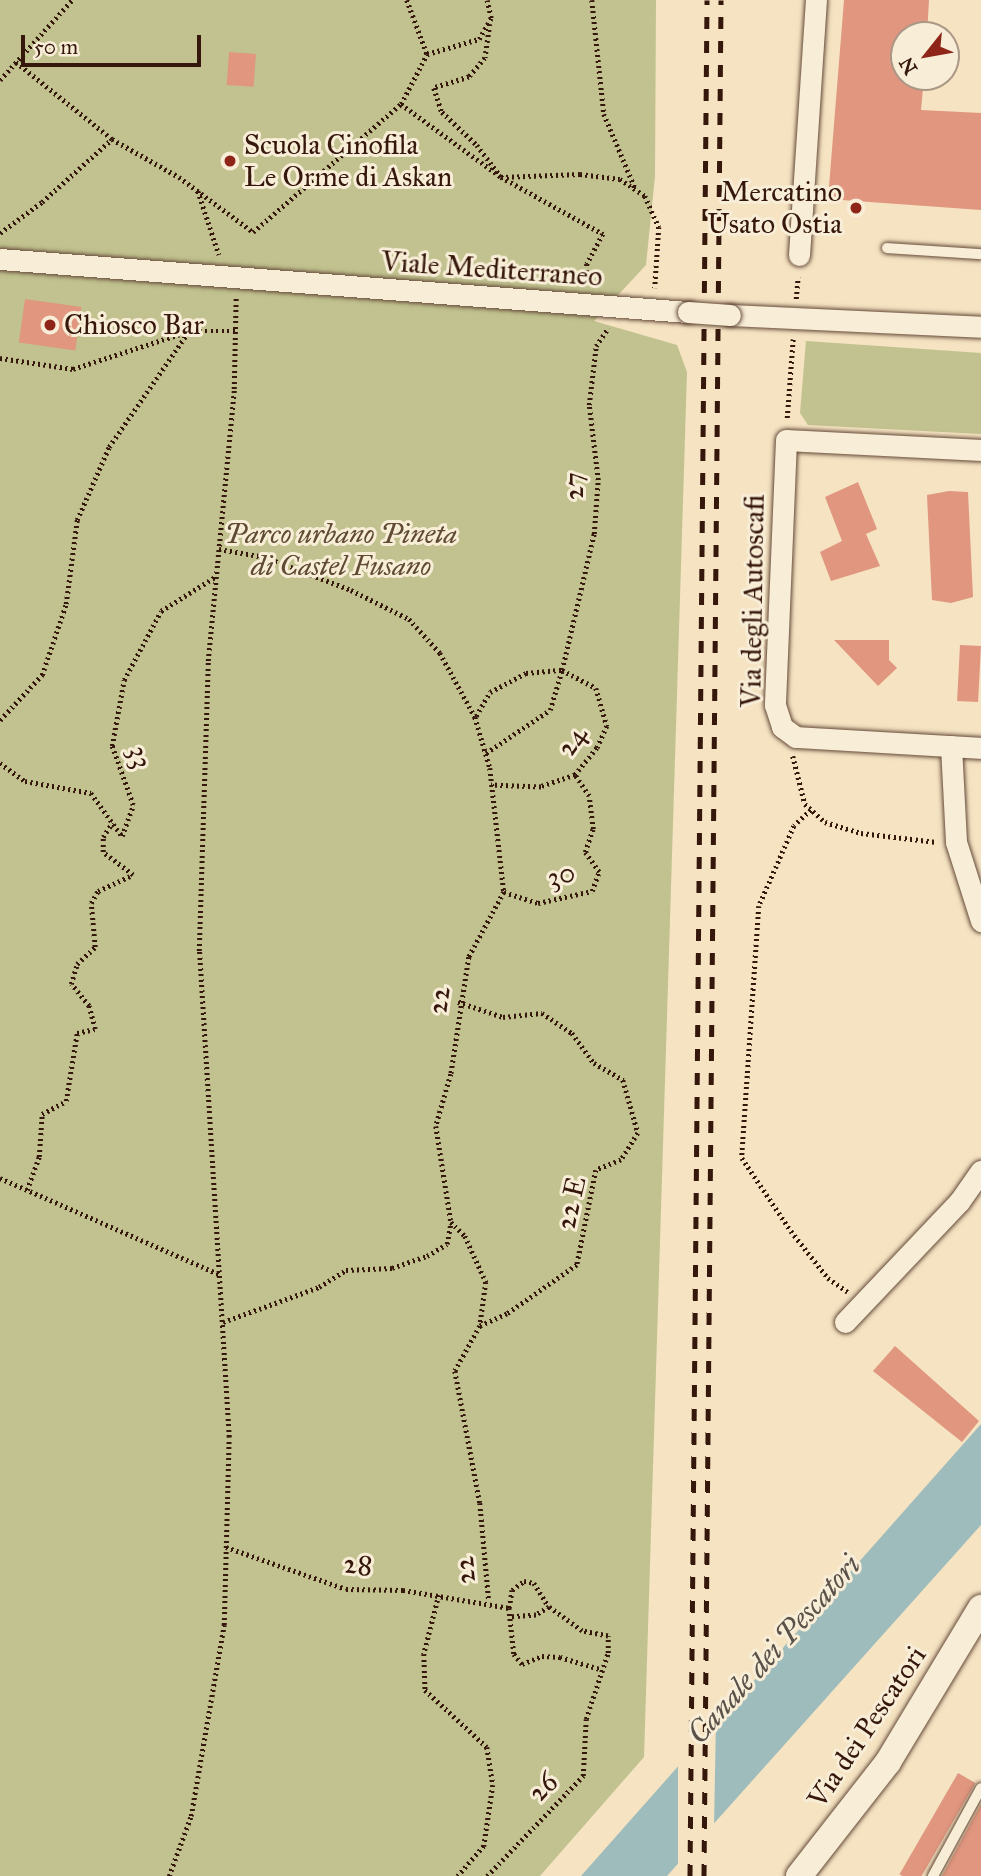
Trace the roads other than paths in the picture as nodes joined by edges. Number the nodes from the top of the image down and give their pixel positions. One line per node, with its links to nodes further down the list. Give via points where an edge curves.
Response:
1 (816, 0): 4 (street)
2 (887, 248): 3 (lane)
3 (981, 254)
4 (799, 255)
5 (0, 259): 6 (street, Viale Mediterraneo, bridge, via 584,305)
6 (981, 327)
7 (981, 450): 8 (street, Via degli Autoscafi, via 786,440 775,711 791,735)
8 (951, 746): 9 (street, Via degli Autoscafi); 10 (street, via 955,832 961,867)
9 (981, 748)
10 (981, 921)
11 (981, 1171): 12 (street, via 959,1202)
12 (845, 1322)
13 (981, 1608): 15 (street, Via dei Pescatori, via 895,1750)
14 (981, 1788): 16 (lane)
15 (799, 1876)
16 (933, 1876)

